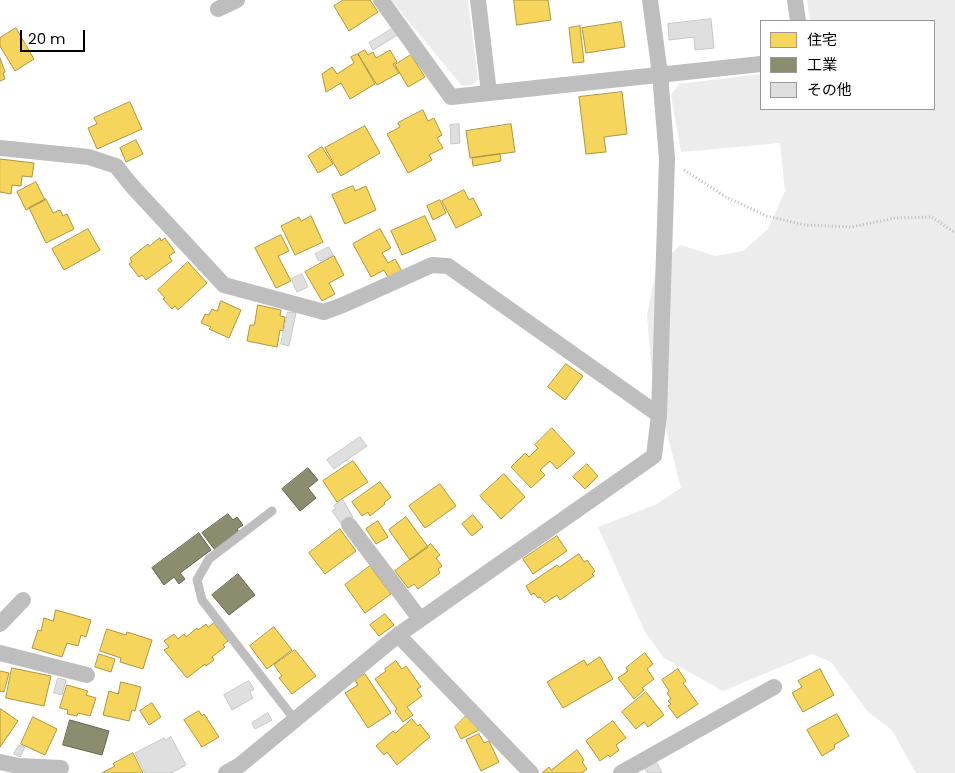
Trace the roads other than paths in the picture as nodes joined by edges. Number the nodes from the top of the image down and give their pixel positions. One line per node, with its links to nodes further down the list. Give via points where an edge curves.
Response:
1 (237, 0): 6 (street)
2 (381, 0): 10 (street, via 451,97)
3 (478, 0): 10 (street)
4 (650, 0): 9 (street)
5 (796, 0): 7 (street)
6 (218, 9)
7 (798, 20)
8 (760, 64): 9 (street)
9 (660, 74): 10 (street); 12 (street, via 667,159)
10 (488, 93)
11 (0, 148): 12 (street, via 89,156 116,166 224,286 324,312 432,264 448,266)
12 (659, 415): 16 (street, via 654,456)
13 (272, 511): 22 (lane, via 209,559 197,580 202,600)
14 (349, 525): 16 (street)
15 (23, 600): 17 (street)
16 (420, 620): 18 (street)
17 (0, 624)
18 (398, 635): 22 (street); 26 (street)
19 (0, 653): 20 (street)
20 (87, 675)
21 (774, 687): 27 (street)
22 (295, 720): 25 (street)
23 (0, 762): 24 (street)
24 (61, 768)
25 (226, 773)
26 (531, 773)
27 (621, 773)

